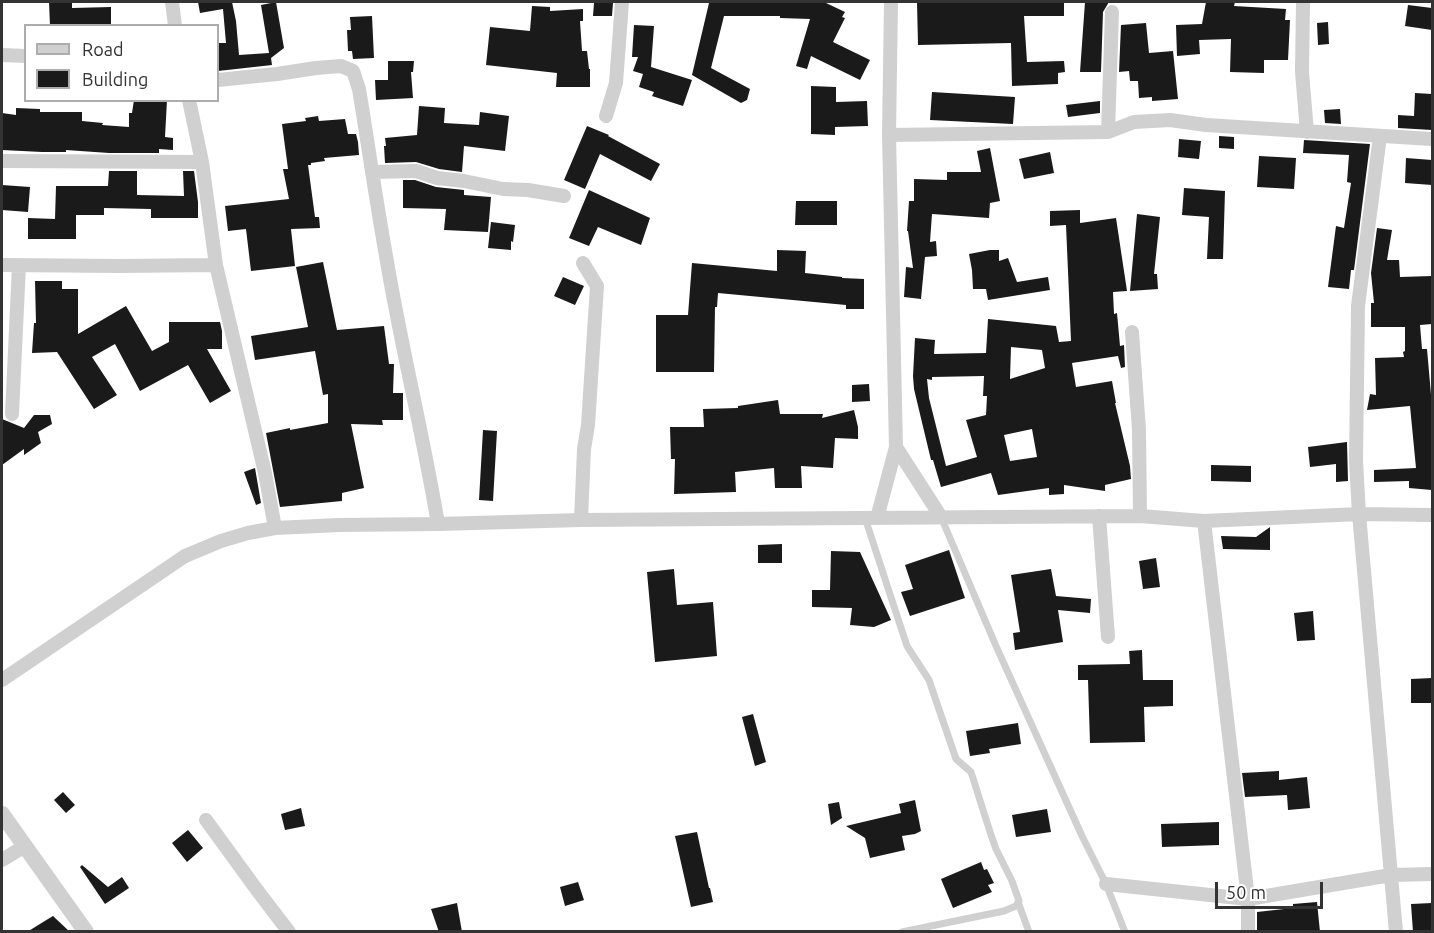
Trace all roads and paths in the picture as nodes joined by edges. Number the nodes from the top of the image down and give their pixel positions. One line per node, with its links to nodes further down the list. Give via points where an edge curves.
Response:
1 (172, 2): 6 (street)
2 (622, 2): 11 (street, via 616,83)
3 (891, 2): 14 (street)
4 (1303, 2): 13 (street)
5 (1112, 12): 12 (street)
6 (176, 24)
7 (2, 55): 8 (street)
8 (24, 56)
9 (219, 80): 19 (street, via 341,66 352,71 359,89)
10 (189, 102): 18 (street)
11 (606, 116)
12 (1108, 132): 13 (street, via 1134,122 1170,120); 14 (street)
13 (1306, 132): 15 (street)
14 (889, 135): 27 (street)
15 (1380, 136): 16 (street); 28 (street, via 1358,306)
16 (1432, 139)
17 (2, 161): 18 (street)
18 (202, 162): 24 (street)
19 (372, 172): 20 (street, via 416,171 437,178); 36 (street)
20 (564, 196)
21 (583, 263): 34 (street, via 597,286)
22 (2, 265): 23 (street)
23 (19, 265): 24 (street); 26 (street)
24 (216, 265): 37 (street)
25 (1132, 332): 31 (street)
26 (12, 414)
27 (896, 447): 32 (street); 33 (street)
28 (1359, 514): 29 (street); 35 (street); 45 (street)
29 (1432, 515)
30 (1099, 516): 31 (street); 32 (street); 38 (street)
31 (1140, 516): 35 (street)
32 (941, 517): 33 (street); 46 (lane, via 1000,656)
33 (871, 518): 34 (street); 48 (lane, via 907,646 929,680 956,759 971,772)
34 (581, 520): 36 (street)
35 (1204, 521): 47 (street)
36 (438, 525): 37 (street)
37 (275, 528): 39 (street, via 221,541 185,556)
38 (1108, 637)
39 (2, 680)
40 (2, 814): 42 (street)
41 (207, 820): 50 (street)
42 (25, 846): 43 (street); 49 (street)
43 (2, 860)
44 (1432, 874): 45 (street)
45 (1391, 875): 47 (street); 55 (street)
46 (1106, 884): 47 (street); 53 (lane)
47 (1248, 899): 54 (street)
48 (1018, 902): 51 (lane, via 1004,912); 52 (lane)
49 (86, 932)
50 (289, 932)
51 (902, 932)
52 (1029, 932)
53 (1125, 932)
54 (1248, 932)
55 (1396, 932)

